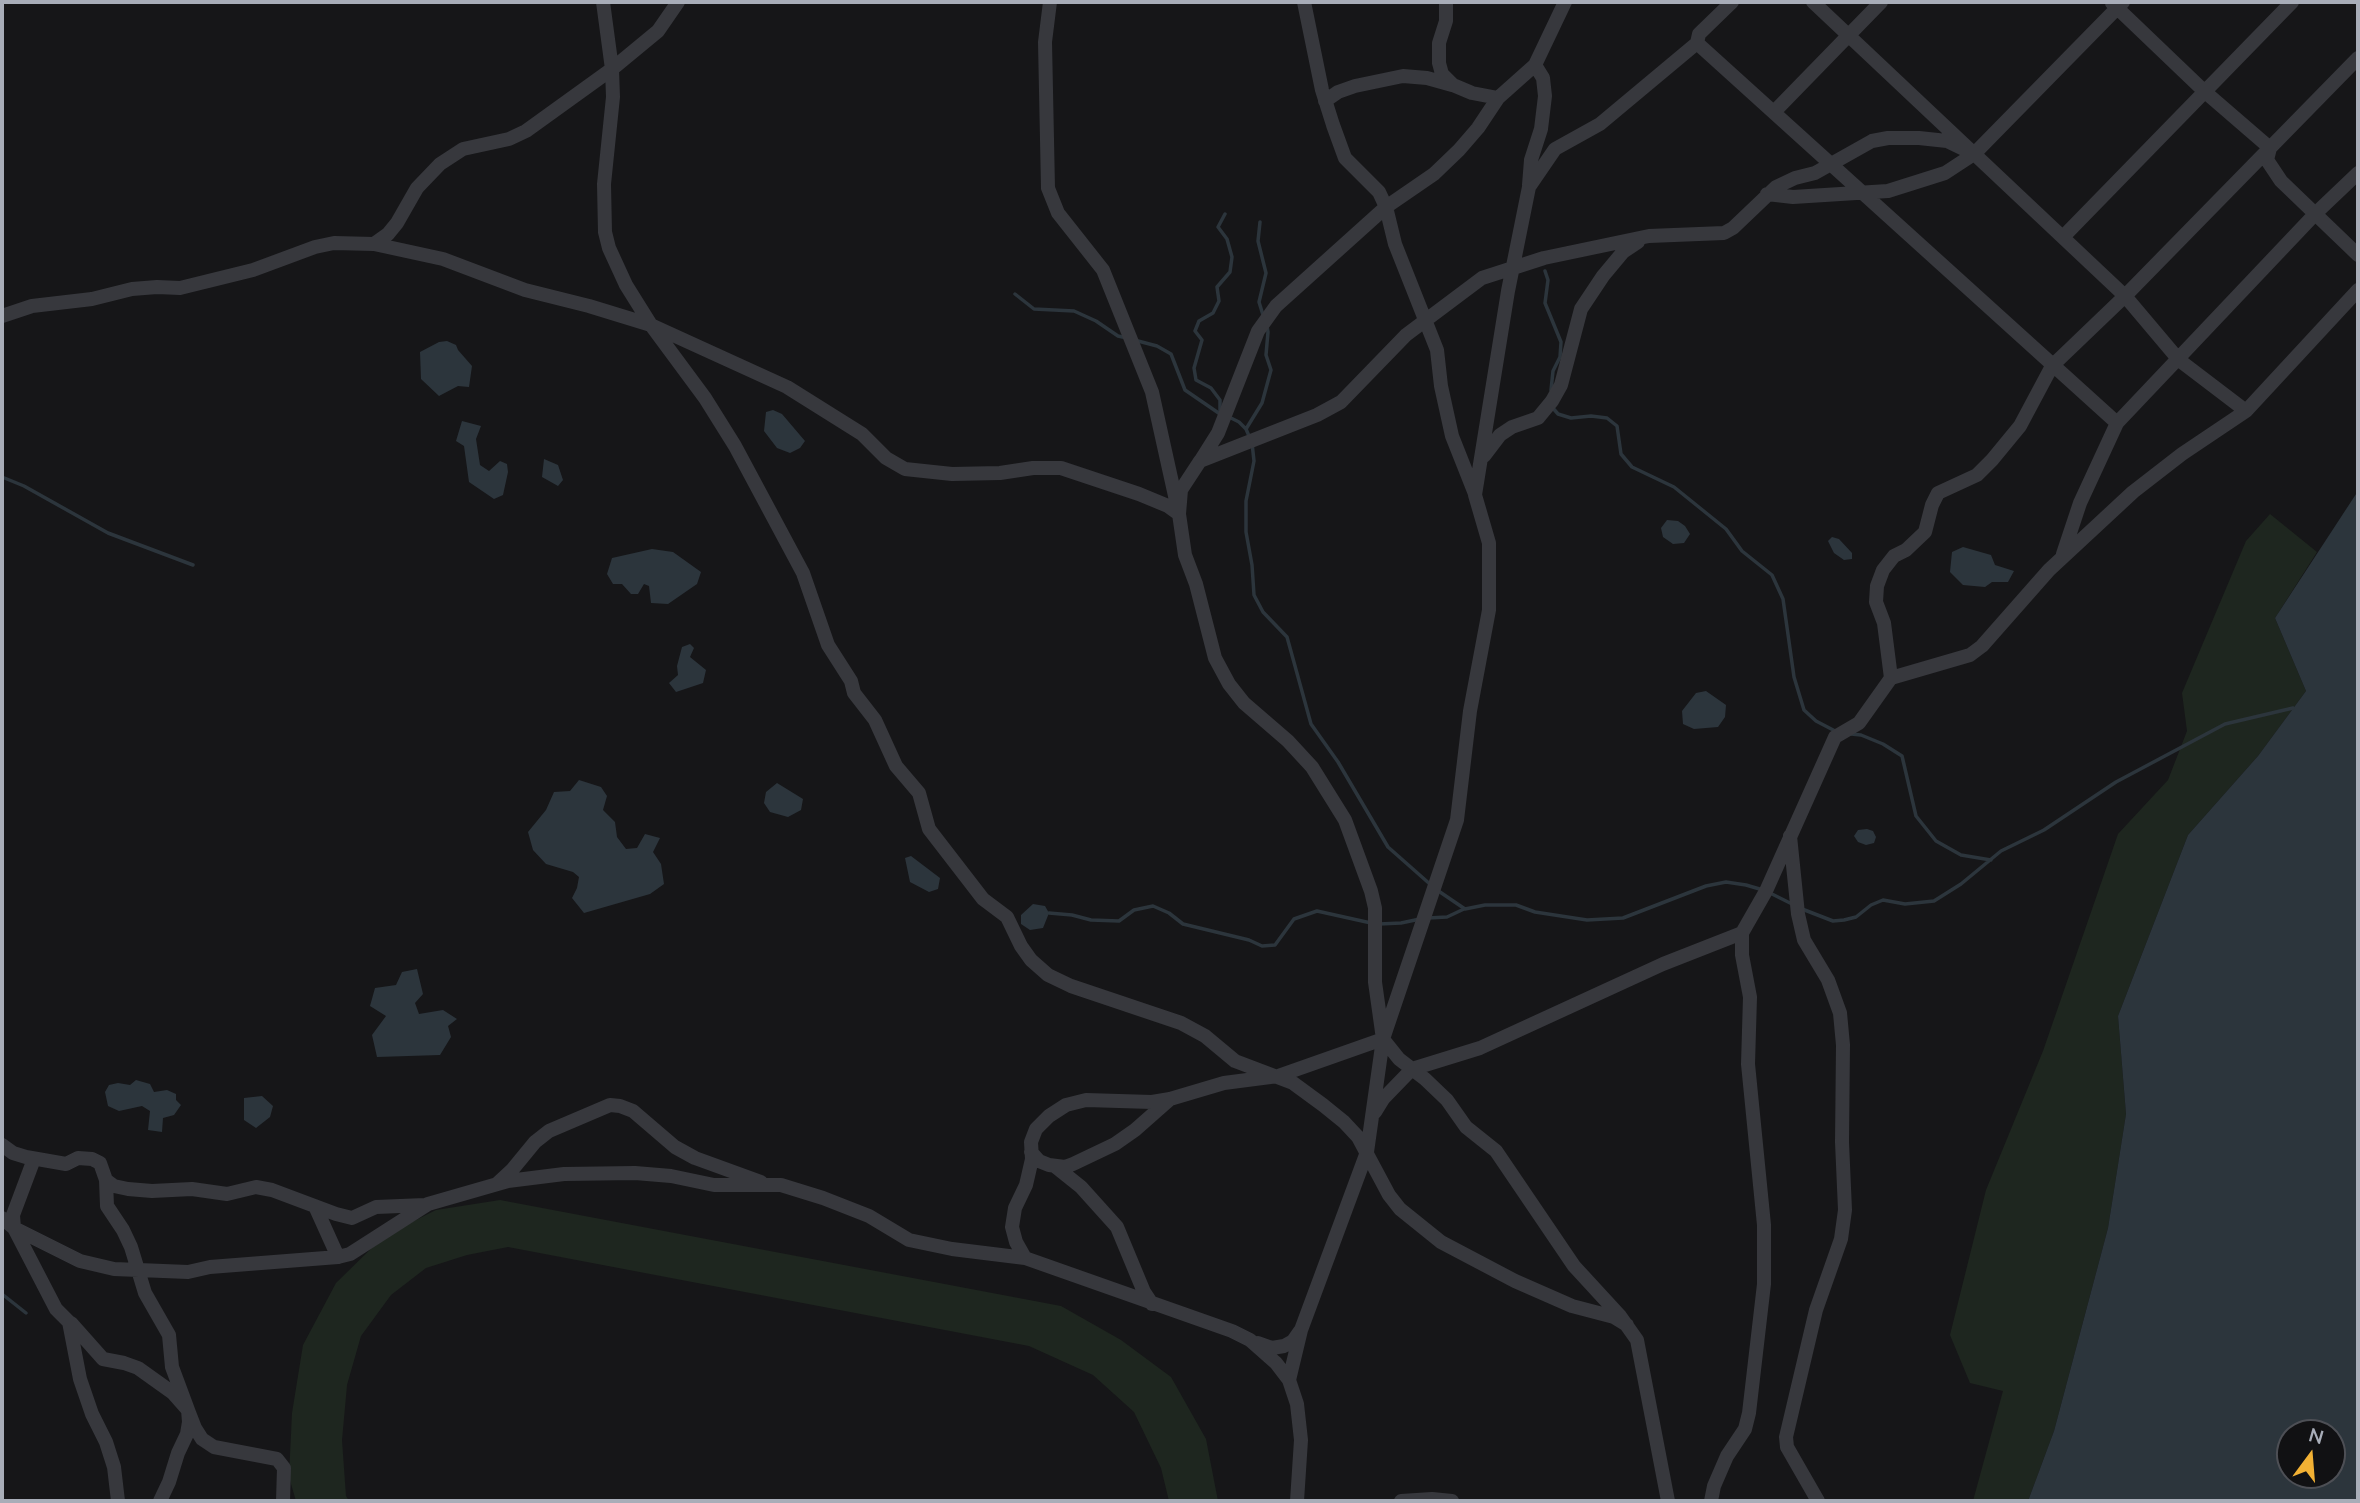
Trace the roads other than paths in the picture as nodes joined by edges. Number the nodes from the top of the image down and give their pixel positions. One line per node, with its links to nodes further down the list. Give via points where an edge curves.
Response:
1 (603, 2): 16 (street)
2 (678, 2): 16 (street, via 658,31)
3 (1050, 2): 48 (street, via 1045,42 1048,188 1058,213 1102,270 1134,345 1152,392)
4 (1304, 2): 20 (street)
5 (1446, 2): 17 (street, via 1439,63)
6 (1564, 2): 15 (street)
7 (1732, 2): 13 (street, via 1699,34)
8 (1813, 2): 12 (street)
9 (1881, 2): 12 (street)
10 (2292, 2): 18 (street)
11 (2117, 4): 18 (street); 23 (street)
12 (1848, 35): 21 (street); 23 (street)
13 (1697, 43): 21 (street); 26 (street, via 1600,124 1555,149)
14 (2358, 58): 22 (street)
15 (1535, 65): 19 (street); 26 (street, via 1543,78 1545,96)
16 (612, 69): 33 (street, via 526,131 463,149 440,164 417,188 388,234); 40 (street, via 605,232 626,285)
17 (1453, 85): 19 (street); 20 (street, via 1403,76 1355,86)
18 (2204, 91): 22 (street); 32 (street)
19 (1498, 97): 29 (street, via 1459,150 1434,174)
20 (1325, 100): 29 (street, via 1345,158 1379,192)
21 (1774, 112): 24 (street)
22 (2270, 148): 30 (street, via 2267,160 2281,180); 37 (street)
23 (1974, 155): 24 (street, via 1947,141 1888,138 1872,141); 27 (street, via 1945,173 1888,191); 32 (street)
24 (1832, 164): 27 (street); 28 (street)
25 (2358, 173): 30 (street)
26 (1529, 187): 35 (street)
27 (1864, 193): 28 (street); 42 (street)
28 (1768, 194): 31 (street, via 1724,233)
29 (1386, 207): 39 (street, via 1395,244); 46 (street, via 1276,306 1258,331 1218,433)
30 (2316, 213): 34 (street); 41 (street)
31 (1648, 236): 35 (street); 45 (street, via 1623,252 1580,309 1561,385 1552,401 1538,418 1500,435)
32 (2063, 237): 37 (street)
33 (374, 244): 38 (street, via 334,243 180,288 132,289 32,306); 40 (street, via 443,259 525,290)
34 (2358, 255)
35 (1513, 266): 39 (street, via 1482,278); 45 (street)
36 (2358, 290): 43 (street)
37 (2125, 296): 41 (street); 42 (street)
38 (2, 316)
39 (1426, 318): 46 (street, via 1341,401); 47 (street, via 1437,350 1452,436)
40 (651, 325): 48 (street, via 787,387 862,434 886,458 905,468 1000,474 1061,468 1139,494); 55 (street, via 735,446 803,573 828,645 854,694 875,720 896,766 919,793 929,829 983,899 1007,917 1031,960 1071,986 1181,1023 1205,1035 1235,1061)
41 (2179, 360): 43 (street); 44 (street)
42 (2053, 366): 44 (street); 50 (street, via 2004,446 1977,475 1938,493 1925,532 1883,570 1876,602 1884,623)
43 (2246, 411): 49 (street, via 2133,492)
44 (2117, 423): 49 (street, via 2080,503)
45 (1482, 458): 47 (street)
46 (1200, 461): 48 (street, via 1181,490)
47 (1475, 495): 53 (street, via 1489,543 1489,610 1457,820)
48 (1179, 514): 53 (street, via 1185,555 1215,658 1244,703 1312,767 1345,820 1376,908 1375,982)
49 (2062, 558): 50 (street, via 1970,655)
50 (1891, 678): 51 (street, via 1859,723 1835,737)
51 (1790, 835): 52 (street); 88 (street, via 1804,940 1828,980 1840,1013 1843,1045 1845,1210 1841,1239 1816,1310 1786,1437 1787,1447)
52 (1742, 933): 54 (street, via 1662,964 1480,1048); 87 (street, via 1750,997 1748,1064 1764,1225 1764,1283 1749,1413)
53 (1383, 1038): 54 (street); 55 (street); 57 (street)
54 (1412, 1069): 57 (street); 75 (street, via 1447,1100 1466,1127 1496,1151 1574,1266)
55 (1278, 1076): 56 (street, via 1224,1083); 60 (street, via 1344,1122)
56 (1170, 1099): 59 (street, via 1086,1100 1066,1105 1036,1129); 62 (street, via 1115,1144)
57 (1371, 1119): 60 (street)
58 (2, 1145): 61 (street)
59 (1031, 1152): 62 (street, via 1039,1161); 71 (street, via 1012,1227)
60 (1367, 1152): 75 (street, via 1399,1209 1441,1242 1572,1306 1615,1317); 76 (street)
61 (34, 1159): 63 (street, via 66,1164 78,1158 92,1159 100,1163); 69 (street, via 13,1215)
62 (1056, 1167): 73 (street, via 1117,1227)
63 (106, 1180): 67 (street, via 128,1189 152,1191 192,1189 227,1194 256,1187); 72 (street, via 107,1206 123,1230)
64 (496, 1184): 65 (street, via 592,1172 671,1176 713,1185); 65 (street, via 549,1131 610,1105 633,1111 695,1158); 66 (street)
65 (765, 1184): 71 (street, via 824,1198 869,1216 909,1240)
66 (428, 1205): 67 (street, via 376,1207 352,1218); 70 (street)
67 (315, 1206): 70 (street)
68 (2, 1218): 69 (street)
69 (14, 1228): 72 (street, via 80,1261); 74 (street, via 46,1292)
70 (338, 1257): 72 (street, via 188,1272)
71 (1025, 1258): 73 (street)
72 (138, 1271): 79 (street, via 169,1335 172,1367)
73 (1152, 1304): 77 (street)
74 (69, 1322): 79 (street, via 103,1359 138,1368 159,1381); 80 (street, via 80,1379 114,1467)
75 (1627, 1325): 86 (street, via 1637,1340)
76 (1301, 1330): 77 (street, via 1284,1346 1272,1348); 78 (street)
77 (1250, 1340): 78 (street)
78 (1289, 1380): 83 (street, via 1301,1440)
79 (188, 1410): 81 (street, via 187,1434); 82 (street, via 202,1439 214,1447 277,1459 284,1468)
80 (118, 1501)
81 (160, 1501)
82 (283, 1501)
83 (1297, 1501)
84 (1401, 1501): 85 (street)
85 (1452, 1501)
86 (1668, 1501)
87 (1711, 1501)
88 (1818, 1501)

